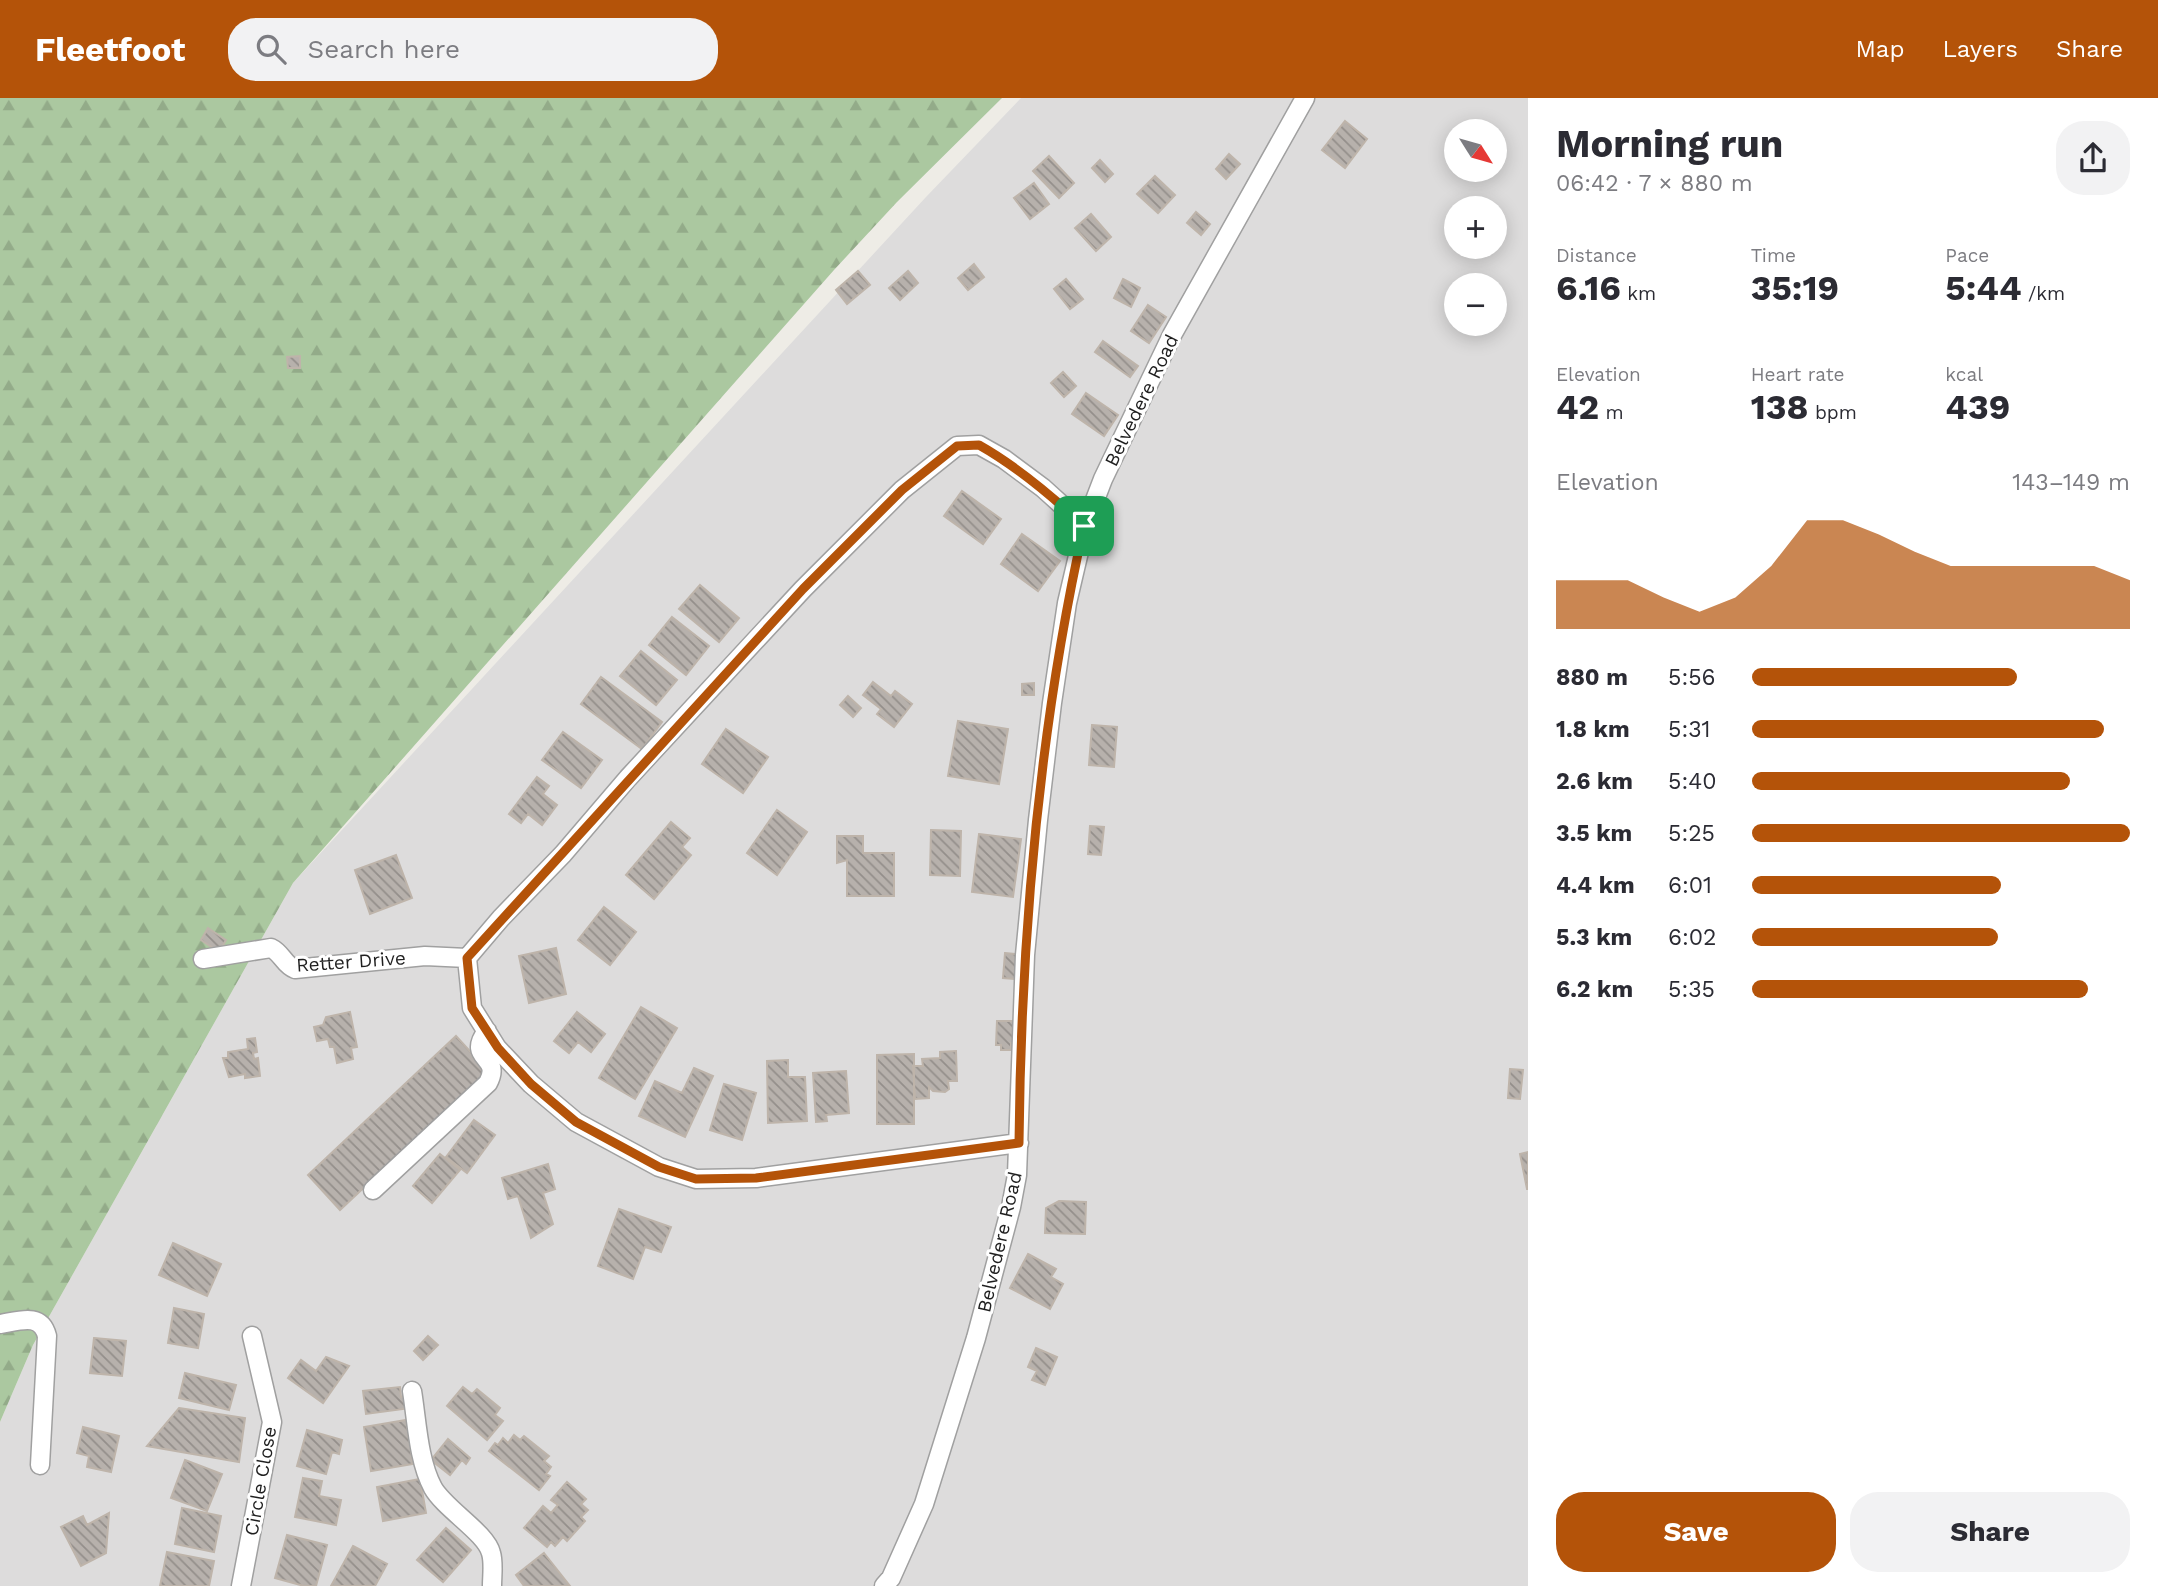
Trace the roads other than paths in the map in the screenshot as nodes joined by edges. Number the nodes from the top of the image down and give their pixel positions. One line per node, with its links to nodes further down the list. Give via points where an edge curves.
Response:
1 (1305, 98): 2 (street, Belvedere Road, via 1172,335)
2 (1084, 526): 3 (street, via 1004,459 979,445 957,446 902,490 803,589); 6 (street, Belvedere Road, via 1067,603 1038,820 1025,955)
3 (467, 958): 4 (street, Retter Drive, via 425,956 295,969 271,947); 5 (street, via 472,1008)
4 (203, 959)
5 (486, 1031): 6 (street, via 531,1084 576,1122 659,1167 696,1179 756,1178); 7 (street, via 479,1049 492,1067 488,1083)
6 (1019, 1143): 14 (street, Belvedere Road, via 1011,1207 976,1338 924,1504)
7 (373, 1190)
8 (0, 1324): 11 (street, via 31,1319 46,1330)
9 (252, 1336): 12 (street, Circle Close, via 272,1422)
10 (412, 1391): 13 (street, via 433,1488 491,1551)
11 (40, 1465)
12 (241, 1586)
13 (492, 1586)
14 (884, 1586)

